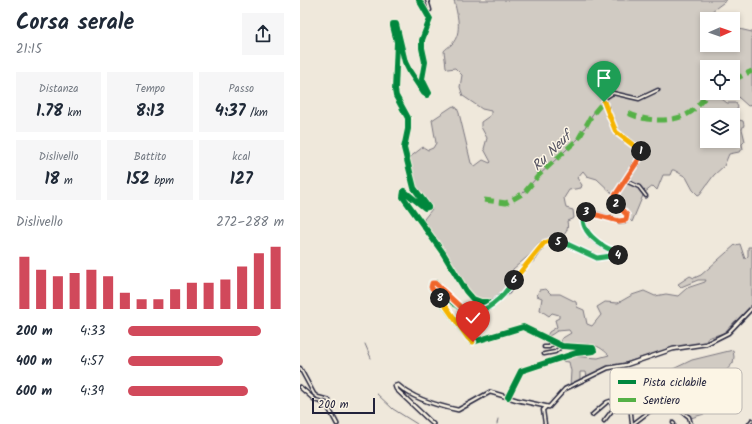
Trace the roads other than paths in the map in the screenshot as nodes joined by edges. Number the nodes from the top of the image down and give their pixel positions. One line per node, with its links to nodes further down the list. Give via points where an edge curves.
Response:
1 (419, 0): 7 (street, via 430,19 422,40 422,79 429,93 424,93 410,72 396,24 393,24 397,42 395,90 408,118 404,148 414,188 428,207 424,208 404,191 403,197 443,253 466,292 474,299)
2 (427, 0): 3 (street)
3 (430, 10)
4 (658, 90): 5 (street, via 639,99 617,93 605,98 604,102 616,132 643,153)
5 (626, 181): 6 (street, via 639,187); 7 (street, via 614,200 627,215 626,220 619,221 587,211 584,214 584,227 588,233 605,248 618,252 618,255 597,258 567,244 548,241 524,267 508,292)
6 (646, 196)
7 (490, 304): 9 (street, via 477,312 467,312 435,283 431,284 473,342 523,326)
8 (752, 308): 18 (main road, via 728,333 706,344 673,349 626,366 608,368 565,389 552,405)
9 (555, 342): 10 (street); 11 (street, via 549,347)
10 (562, 346): 12 (street, via 555,352); 15 (street, via 593,348 594,351 576,353 521,371)
11 (544, 347)
12 (544, 354)
13 (300, 368): 17 (street, via 314,394 329,400)
14 (300, 386): 17 (main road, via 315,400 326,403)
15 (508, 397): 18 (main road); 27 (main road, via 490,392 458,410 425,400 398,385 395,386)
16 (610, 401): 23 (street)
17 (329, 407): 26 (main road)
18 (546, 407): 28 (street, via 543,410)
19 (610, 413): 25 (street)
20 (632, 414): 29 (street)
21 (646, 414): 29 (street)
22 (686, 414): 30 (street)
23 (592, 415)
24 (752, 420): 31 (street)
25 (604, 421)
26 (338, 424)
27 (433, 424)
28 (545, 424)
29 (633, 424)
30 (692, 424)
31 (749, 424)

